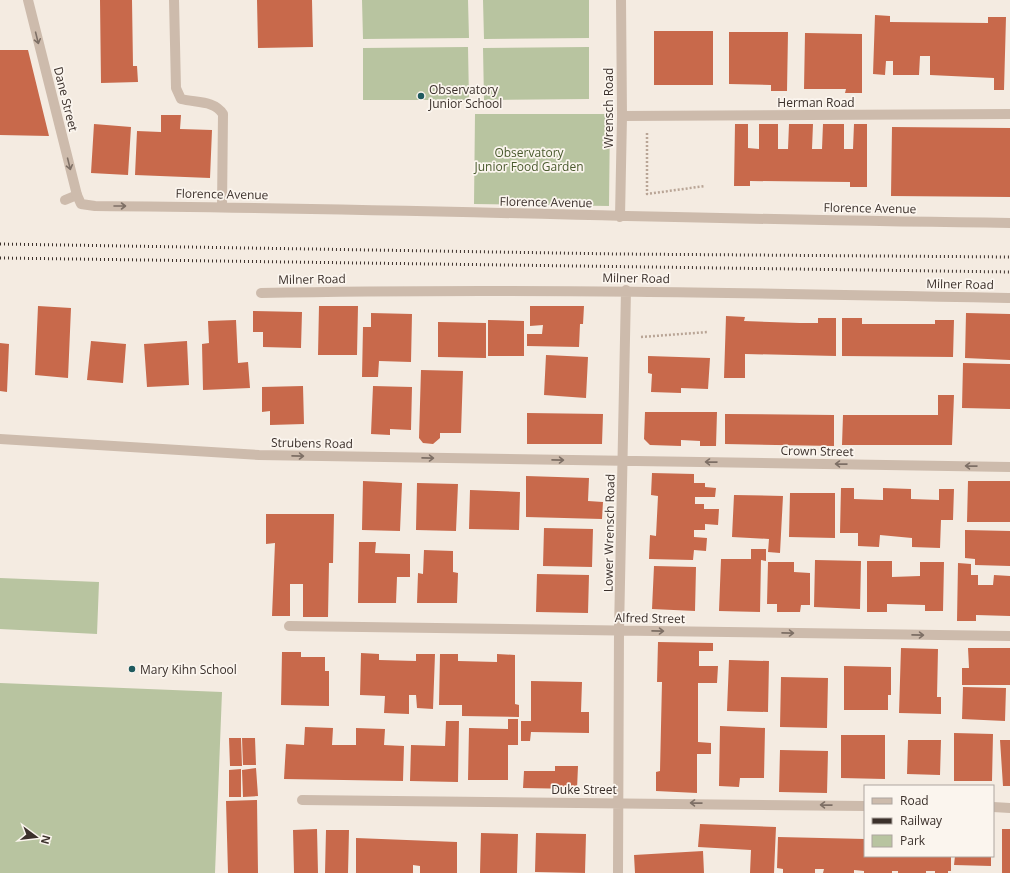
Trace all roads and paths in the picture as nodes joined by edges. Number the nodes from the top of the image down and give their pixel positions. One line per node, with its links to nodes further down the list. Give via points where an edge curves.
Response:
1 (28, 0): 9 (street, Dane Street, one-way to 9)
2 (174, 0): 10 (street, via 176,88 181,99 209,103 219,107 223,114)
3 (621, 0): 5 (street, Wrensch Road)
4 (1010, 114): 6 (street, Herman Road)
5 (622, 116): 6 (street, Herman Road); 11 (street, Wrensch Road)
6 (647, 116): 7 (path, via 647,194)
7 (705, 186)
8 (65, 200): 9 (street)
9 (79, 200): 10 (street, Florence Avenue, one-way to 10, via 95,206)
10 (222, 207): 11 (street, Florence Avenue)
11 (620, 217): 12 (street, Florence Avenue)
12 (1010, 222)
13 (626, 290): 14 (street, Milner Road, via 369,290); 15 (street, Milner Road); 17 (street, Lower Wrensch Road)
14 (262, 293)
15 (1010, 298)
16 (708, 332): 17 (path)
17 (626, 338): 19 (street, Lower Wrensch Road)
18 (0, 439): 19 (street, Strubens Road, one-way to 19, via 259,455)
19 (623, 461): 20 (street, Crown Street, one-way to 19); 22 (street, Lower Wrensch Road)
20 (1010, 467)
21 (289, 626): 22 (street, Alfred Street)
22 (619, 630): 23 (street, Alfred Street, one-way to 23); 25 (street, Lower Wrensch Road)
23 (1010, 636)
24 (302, 800): 25 (street, Duke Street)
25 (619, 802): 26 (street, Duke Street, one-way to 25); 29 (street, Lower Wrensch Road)
26 (864, 806)
27 (994, 807): 28 (street)
28 (1010, 808)
29 (618, 873)

